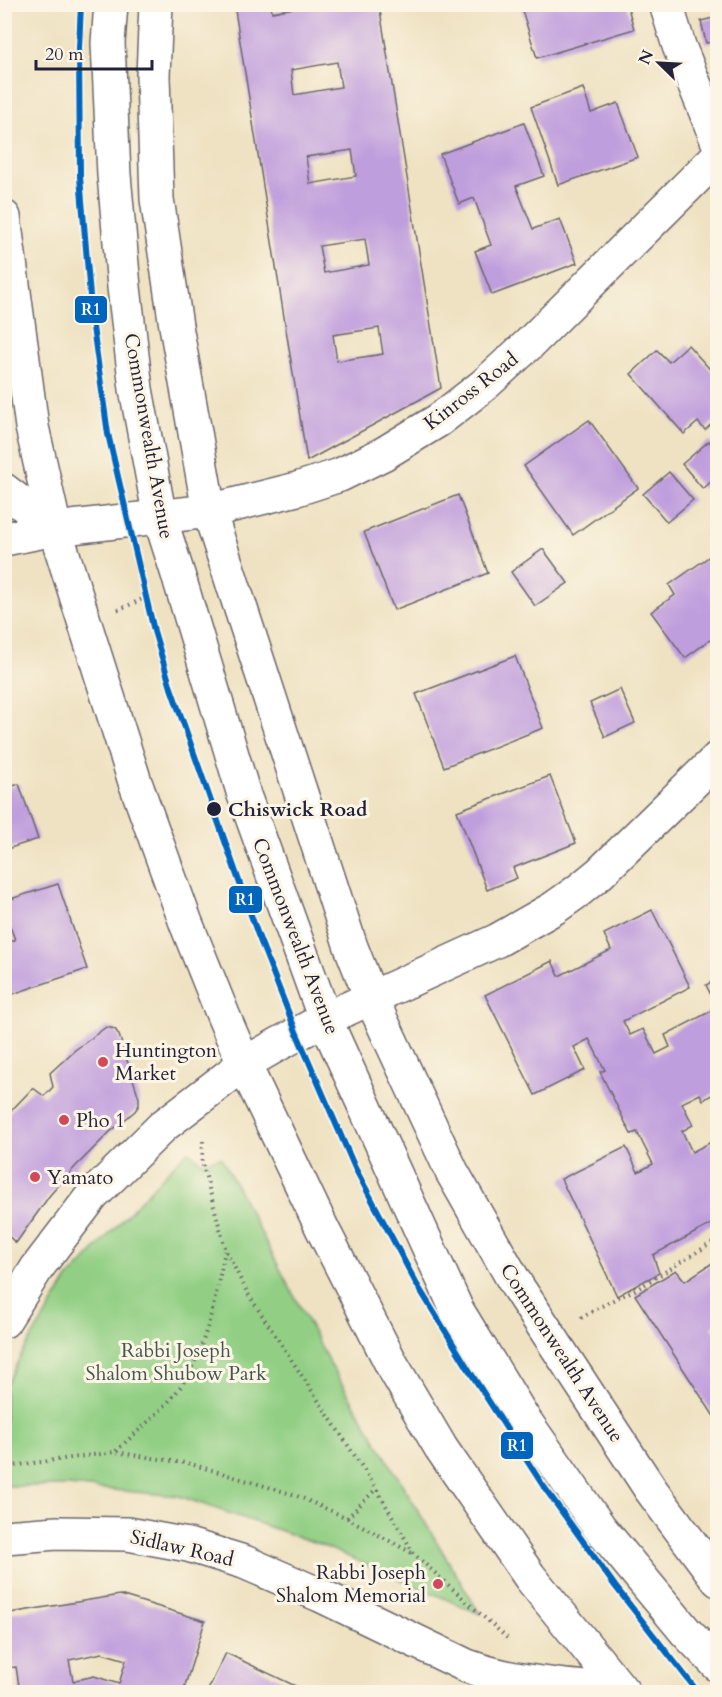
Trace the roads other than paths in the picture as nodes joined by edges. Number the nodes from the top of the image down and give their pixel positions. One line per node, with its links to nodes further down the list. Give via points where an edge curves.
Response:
1 (111, 4): 9 (street, Commonwealth Avenue, via 108,43 114,175 124,287 136,389)
2 (156, 4): 8 (street, Commonwealth Avenue, via 153,76 157,199)
3 (666, 4): 4 (street)
4 (717, 141)
5 (717, 156): 8 (street, Kinross Road, via 529,344 439,420 340,475)
6 (4, 217): 10 (street, via 32,428)
7 (4, 490): 10 (street)
8 (209, 511): 9 (street, Kinross Road); 13 (street, Commonwealth Avenue, via 350,943)
9 (160, 518): 10 (street, Kinross Road); 14 (street, Commonwealth Avenue, via 244,795)
10 (55, 529): 11 (street, Kinross Road); 15 (street, via 135,782 186,923)
11 (4, 538)
12 (717, 758): 13 (street, via 611,862 554,908 498,940)
13 (372, 998): 14 (street); 18 (street, Commonwealth Avenue, via 452,1172 517,1286 651,1490)
14 (325, 1019): 15 (street); 19 (street, Commonwealth Avenue, via 469,1330 523,1418 600,1528)
15 (244, 1064): 16 (street, via 164,1126 92,1196 37,1268); 20 (street, via 323,1230 441,1448 530,1577)
16 (4, 1322)
17 (4, 1537): 20 (street, Sidlaw Road, via 128,1534 188,1545 244,1562 488,1674)
18 (717, 1580)
19 (717, 1665)
20 (623, 1692)

